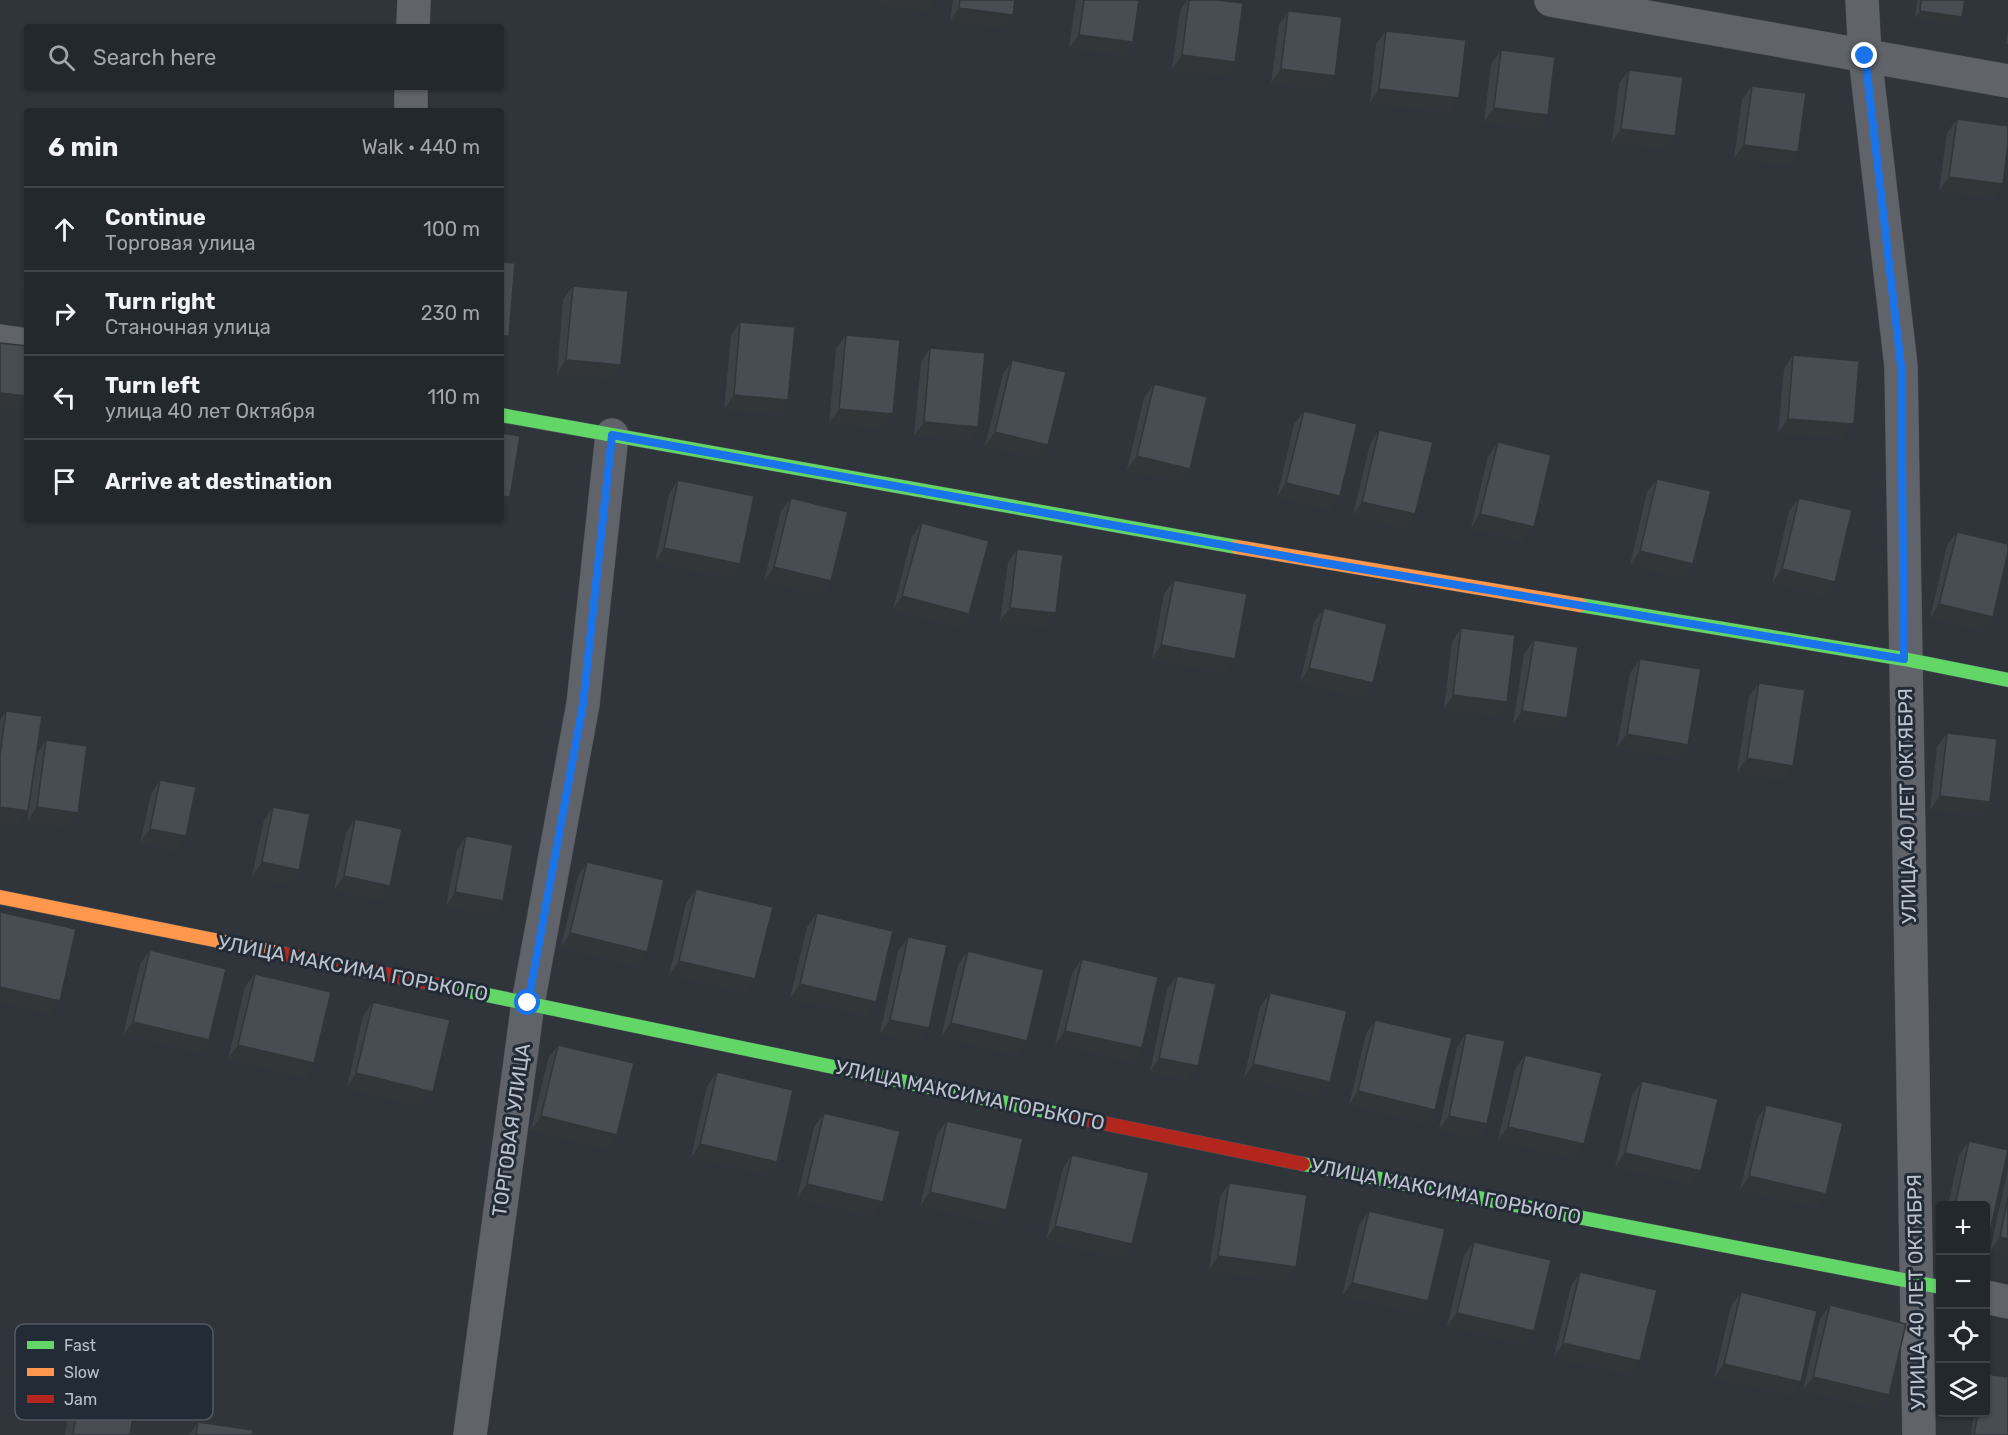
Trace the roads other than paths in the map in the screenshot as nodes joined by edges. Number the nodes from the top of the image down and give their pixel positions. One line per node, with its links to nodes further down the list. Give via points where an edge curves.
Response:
1 (414, 0): 4 (street)
2 (1551, 0): 5 (street)
3 (1862, 0): 5 (street, УЛИЦА 40 ЛЕТ ОКТЯБРЯ)
4 (413, 24)
5 (1865, 56): 6 (street); 13 (street, УЛИЦА 40 ЛЕТ ОКТЯБРЯ, via 1901,366)
6 (2008, 81)
7 (411, 90): 8 (street)
8 (411, 108)
9 (0, 340): 10 (street)
10 (24, 344)
11 (504, 416): 12 (street)
12 (612, 435): 13 (street, via 1313,561); 16 (street, ТОРГОВАЯ УЛИЦА, via 583,704)
13 (1904, 659): 14 (street); 17 (street, УЛИЦА 40 ЛЕТ ОКТЯБРЯ)
14 (2008, 680)
15 (0, 897): 16 (street, УЛИЦА МАКСИМА ГОРЬКОГО)
16 (528, 1003): 17 (street, УЛИЦА МАКСИМА ГОРЬКОГО, via 1220,1148); 20 (street, ТОРГОВАЯ УЛИЦА)
17 (1928, 1284): 21 (street, УЛИЦА 40 ЛЕТ ОКТЯБРЯ)
18 (1990, 1298): 19 (street)
19 (2008, 1302)
20 (470, 1435)
21 (1919, 1435)

